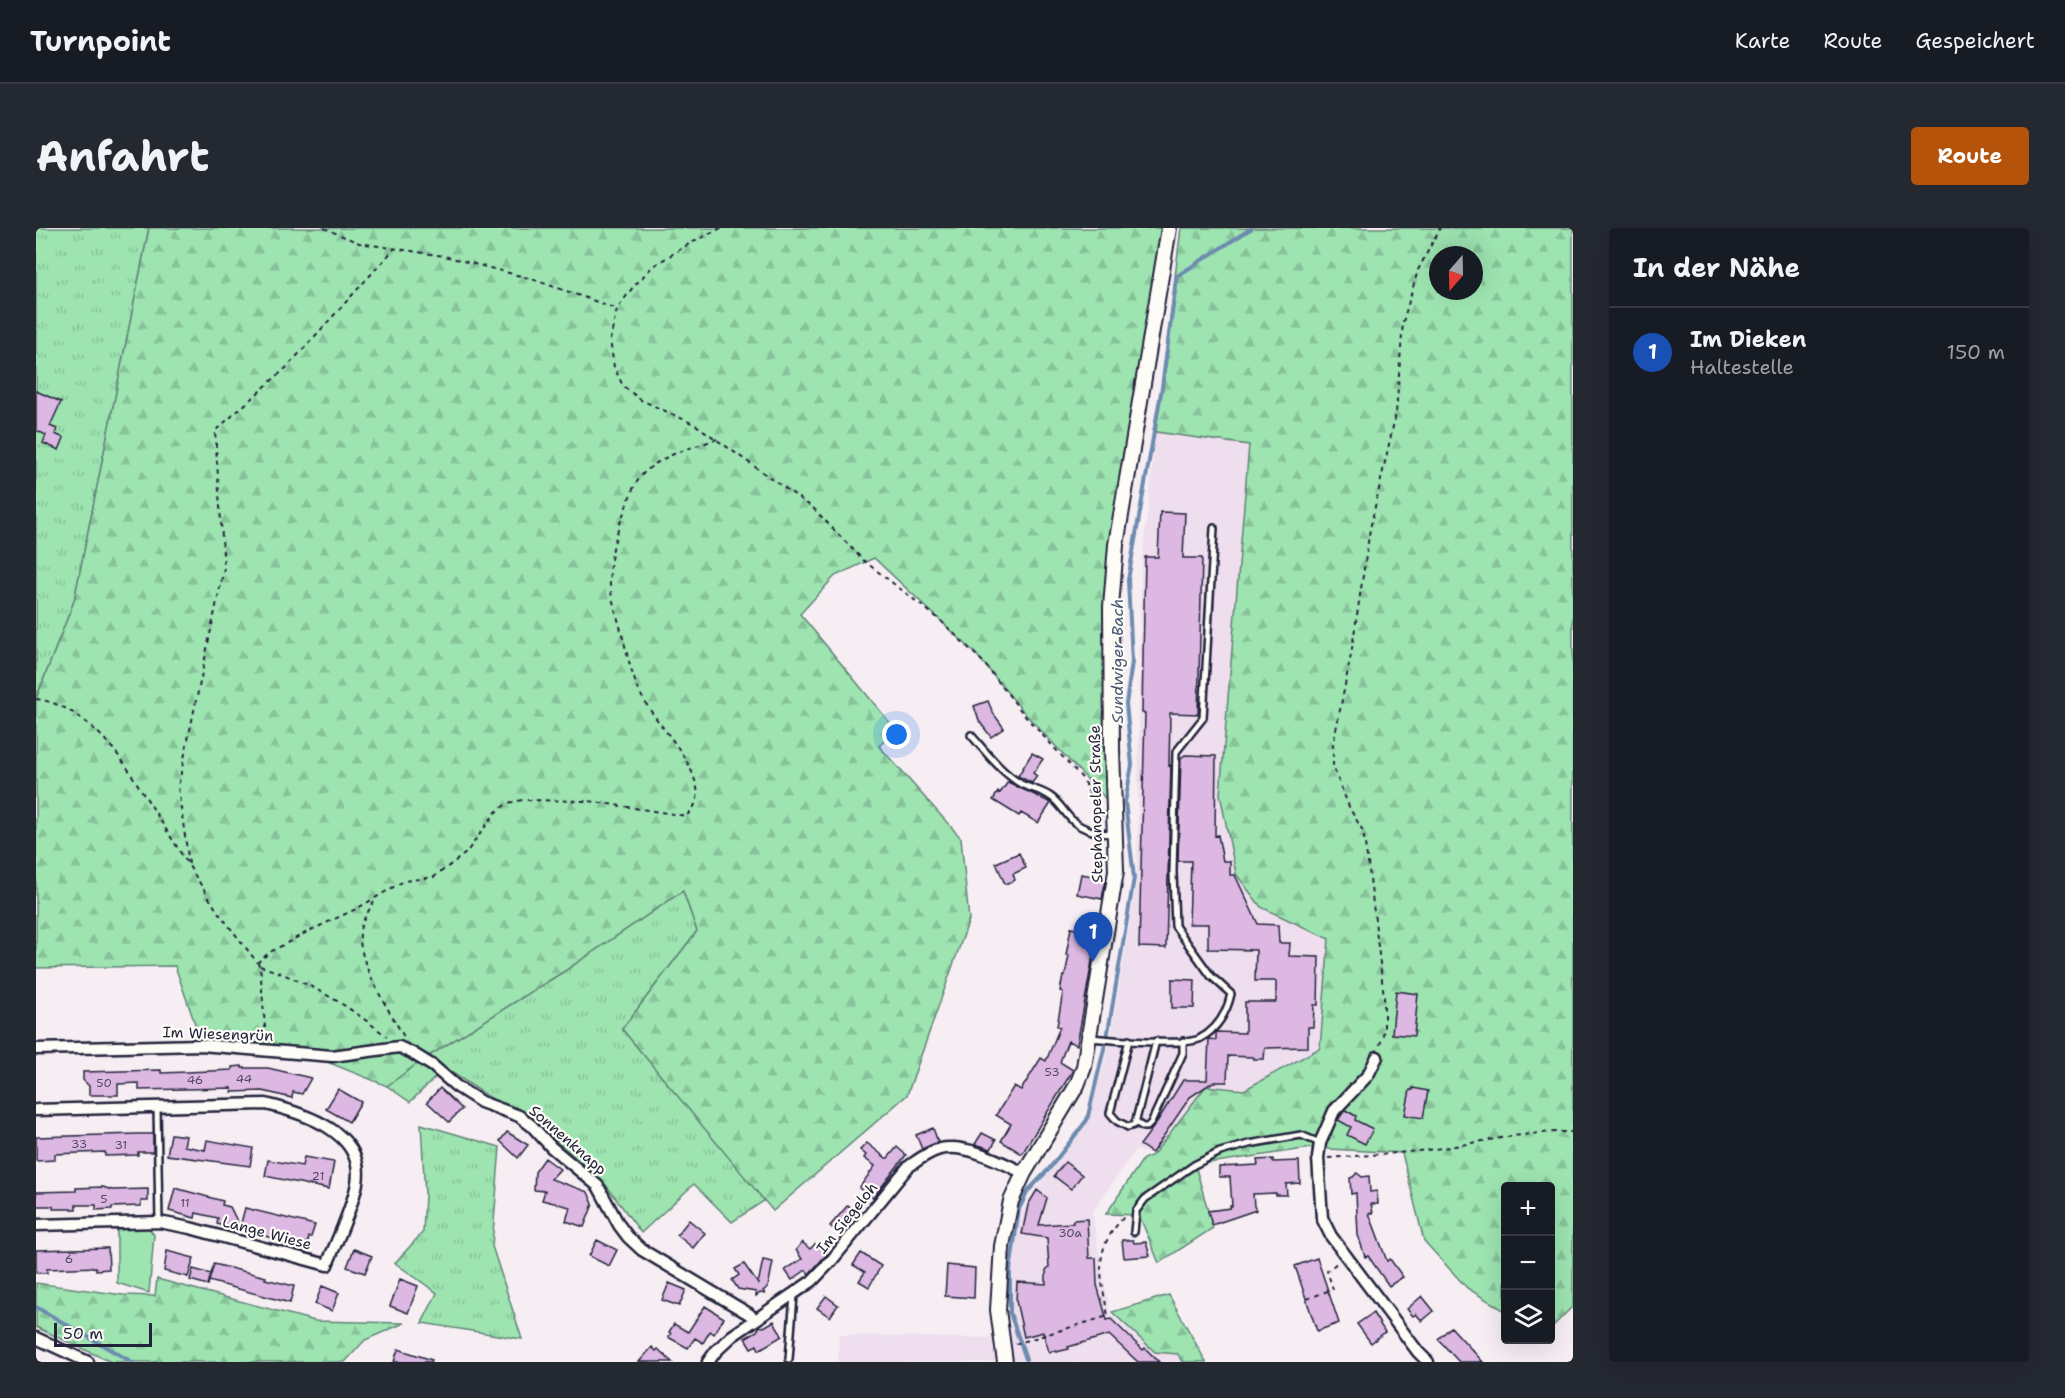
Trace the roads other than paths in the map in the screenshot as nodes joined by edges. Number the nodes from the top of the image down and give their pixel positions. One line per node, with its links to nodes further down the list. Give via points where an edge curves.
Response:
1 (1169, 228): 4 (street, Stephanopeler Straße, via 1115,555 1111,607)
2 (1214, 528): 8 (lane, via 1203,718 1176,752 1173,872 1175,926 1211,976 1231,994 1216,1026 1199,1039)
3 (971, 735): 4 (lane, via 1009,775 1054,799 1075,823 1100,834)
4 (1114, 828): 5 (street, Stephanopeler Straße, via 1115,885)
5 (1094, 1038): 6 (lane); 16 (street, Stephanopeler Straße, via 1077,1085)
6 (1129, 1040): 7 (lane); 14 (lane, via 1110,1113 1128,1127)
7 (1156, 1041): 8 (lane); 14 (lane)
8 (1183, 1041): 14 (lane, via 1183,1053 1150,1123 1143,1127)
9 (399, 1047): 10 (street, Im Wiesengrün, via 332,1056 201,1045); 21 (street, Sonnenknapp, via 481,1102 519,1116 598,1186 628,1238)
10 (36, 1049)
11 (1377, 1057): 15 (street, via 1368,1075 1334,1111)
12 (157, 1107): 13 (street, Lange Wiese); 17 (lane); 17 (street, Lange Wiese, via 266,1104 301,1113 330,1128 346,1142 358,1172 352,1200 327,1265)
13 (36, 1110)
14 (1135, 1122)
15 (1320, 1143): 19 (lane, via 1301,1136 1220,1152 1194,1165 1143,1202 1136,1211); 27 (street, via 1322,1218 1345,1256)
16 (1024, 1173): 20 (street, Im Siegeloh, via 981,1154 951,1148 931,1152 908,1167 832,1260); 26 (street, Stephanopeler Straße, via 1011,1201 1002,1246 998,1310)
17 (159, 1222): 18 (street, Lange Wiese)
18 (36, 1225)
19 (1134, 1232)
20 (794, 1294): 21 (street, Im Siegeloh); 23 (lane)
21 (755, 1320): 25 (street, Im Siegeloh, via 732,1336)
22 (36, 1338): 24 (street)
23 (789, 1359)
24 (88, 1362)
25 (708, 1362)
26 (1005, 1362)
27 (1428, 1362)

